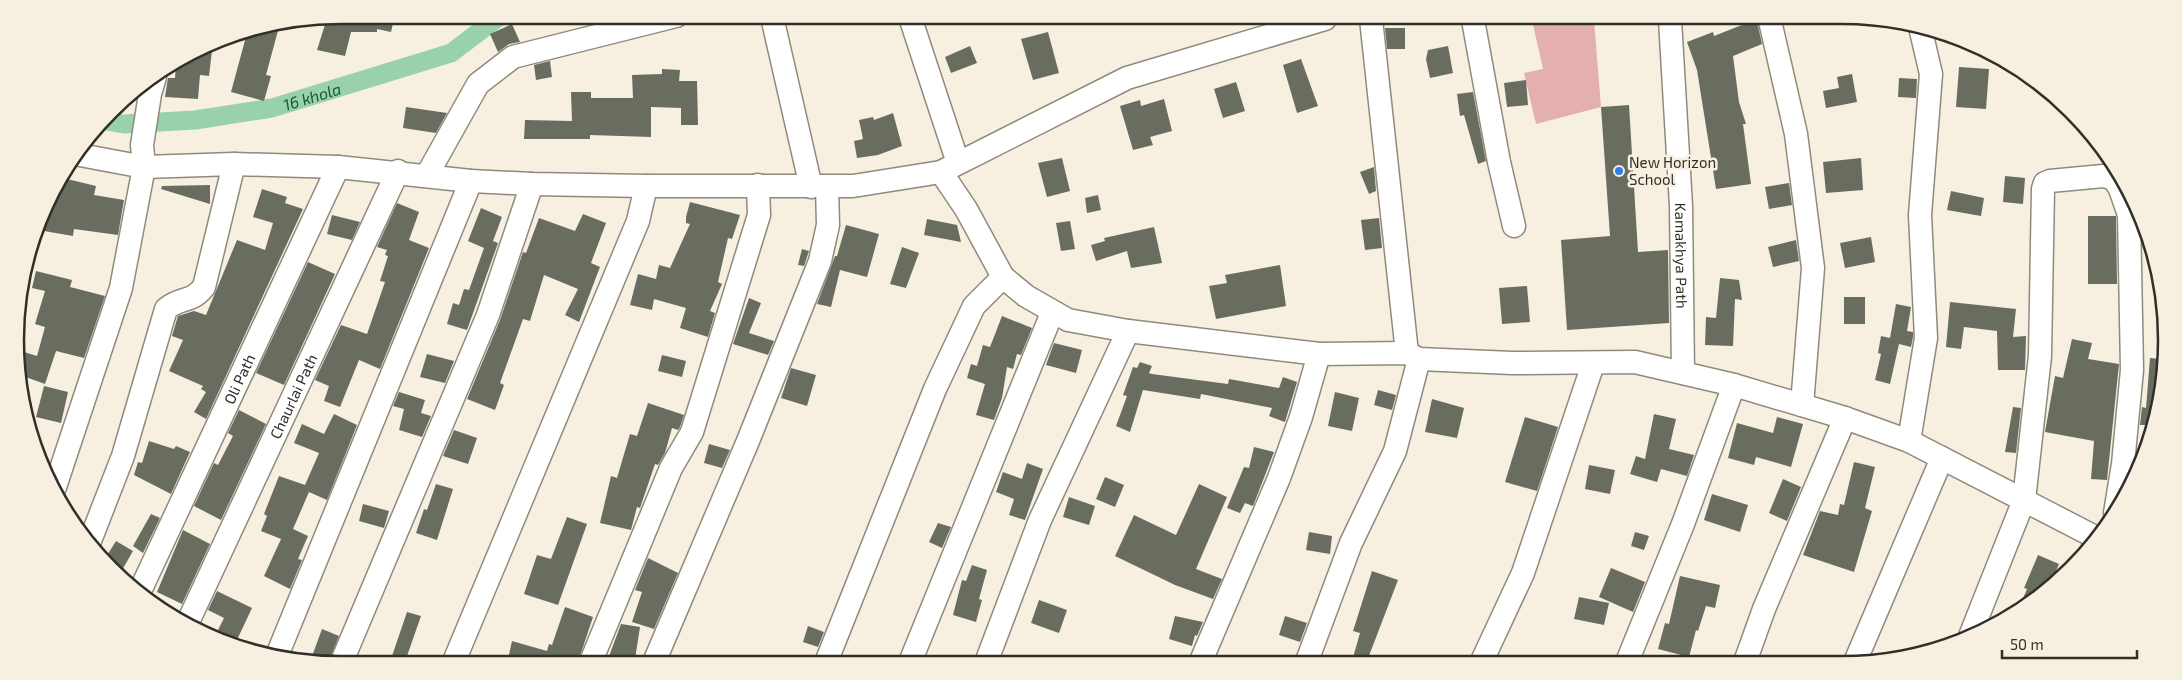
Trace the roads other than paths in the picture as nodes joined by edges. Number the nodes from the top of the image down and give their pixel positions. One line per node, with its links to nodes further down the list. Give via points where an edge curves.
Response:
1 (644, 24): 17 (street, via 513,57 478,84)
2 (774, 24): 22 (street)
3 (912, 24): 15 (street)
4 (1308, 24): 15 (street, via 1127,78)
5 (1372, 24): 30 (street)
6 (1474, 24): 25 (street)
7 (1670, 24): 32 (street, Kamakhya Path, via 1681,206)
8 (1771, 24): 34 (street, via 1796,134 1813,268)
9 (1922, 34): 36 (street, via 1931,74 1920,215 1926,338)
10 (152, 86): 13 (street, via 142,144)
11 (83, 156): 13 (street)
12 (234, 164): 13 (street); 14 (street); 42 (street, via 204,287 196,296 175,302 166,309 123,456)
13 (144, 167): 38 (street, via 120,288)
14 (338, 167): 16 (street); 43 (street, Oli Path)
15 (949, 167): 22 (street, via 854,186); 26 (street, via 966,209)
16 (398, 171): 17 (street); 44 (street, Chaurlai Path)
17 (427, 175): 18 (street)
18 (471, 181): 19 (street); 46 (street)
19 (532, 184): 20 (street); 47 (street, via 488,315)
20 (646, 186): 21 (street); 48 (street, via 638,221)
21 (758, 186): 22 (street); 49 (street, via 759,215 692,432 670,468)
22 (819, 187): 50 (street, via 828,225 820,261)
23 (2119, 188): 40 (street, via 2114,180 2103,176 2045,183 2040,356)
24 (2120, 190): 39 (street, via 2129,215 2132,370)
25 (1514, 226)
26 (1003, 277): 27 (street); 51 (street, via 974,306 935,390)
27 (1052, 313): 28 (street, via 1068,320); 52 (street)
28 (1128, 331): 29 (street); 53 (street, via 1040,520)
29 (1319, 354): 30 (street); 54 (street, via 1279,478)
30 (1413, 356): 31 (street); 55 (street, via 1395,452 1351,543)
31 (1593, 364): 32 (street, via 1634,362); 56 (street, via 1523,573)
32 (1683, 372): 33 (street)
33 (1734, 385): 34 (street); 57 (street)
34 (1802, 405): 35 (street)
35 (1845, 418): 36 (street); 58 (street)
36 (1909, 441): 37 (street)
37 (1942, 458): 40 (street); 59 (street)
38 (57, 481)
39 (2118, 494)
40 (2024, 500): 41 (street); 45 (street)
41 (2091, 535)
42 (92, 536)
43 (142, 587)
44 (190, 618)
45 (1973, 628)
46 (279, 650)
47 (344, 656)
48 (456, 656)
49 (593, 656)
50 (657, 656)
51 (829, 656)
52 (913, 656)
53 (989, 656)
54 (1203, 656)
55 (1309, 656)
56 (1484, 656)
57 (1629, 656)
58 (1747, 656)
59 (1858, 656)

